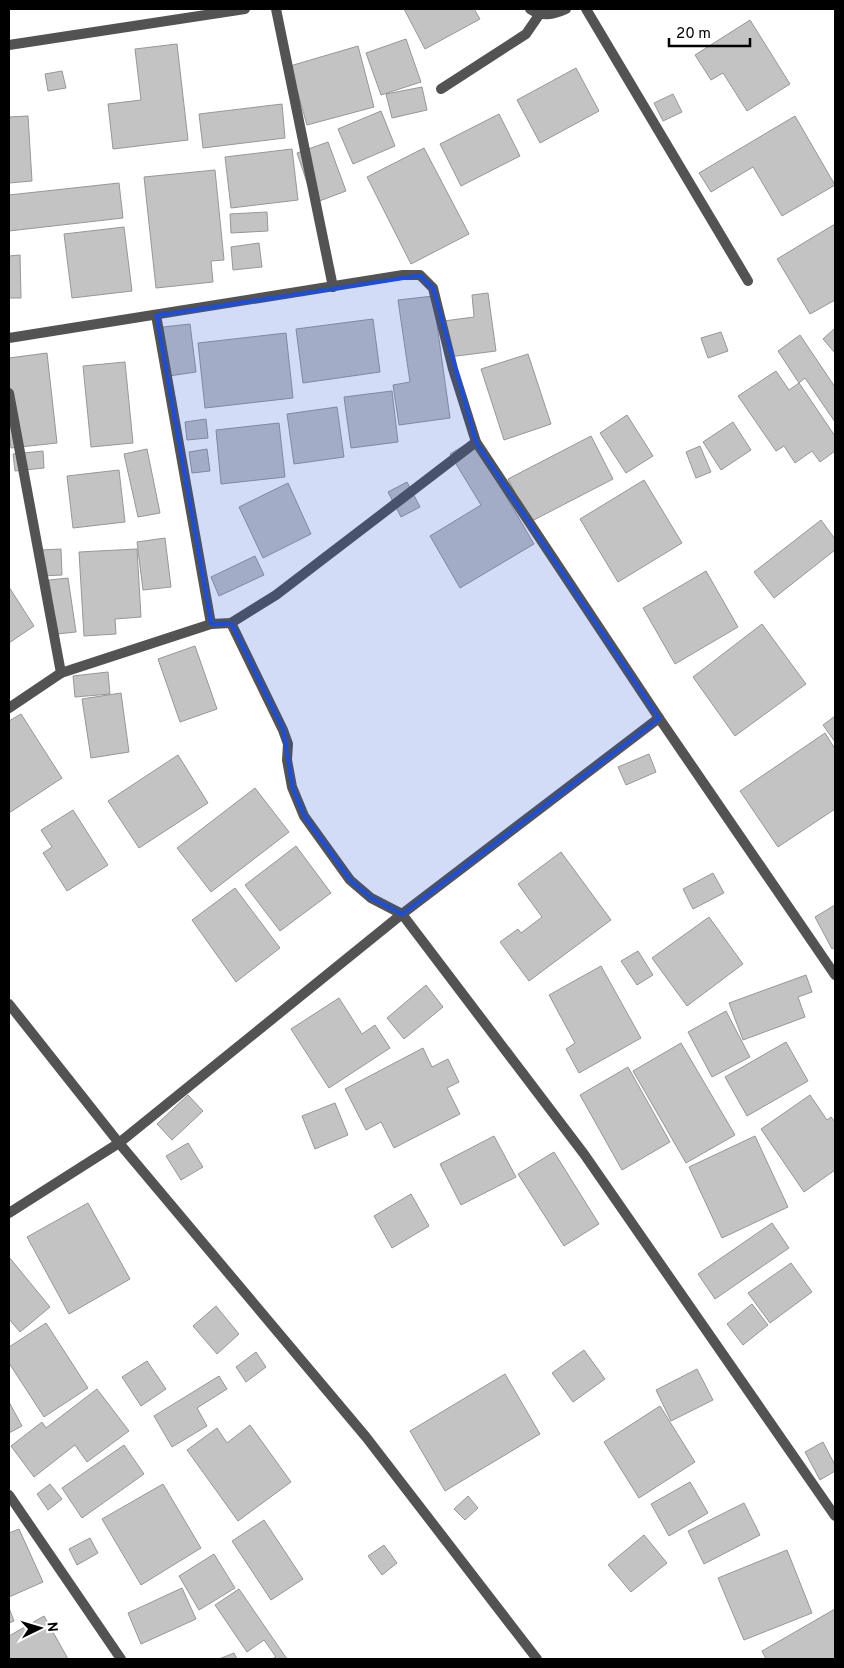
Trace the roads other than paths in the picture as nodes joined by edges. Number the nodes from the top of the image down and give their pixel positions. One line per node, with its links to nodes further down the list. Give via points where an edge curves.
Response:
1 (245, 9): 6 (street)
2 (276, 9): 9 (street)
3 (566, 9): 5 (street, via 557,14)
4 (586, 9): 8 (street)
5 (534, 12): 7 (street, via 526,34)
6 (9, 45)
7 (441, 89)
8 (748, 281)
9 (333, 287): 10 (street); 13 (street, via 420,275 433,288 453,369)
10 (156, 315): 11 (street); 15 (street)
11 (9, 338)
12 (9, 393): 16 (street)
13 (476, 442): 14 (street, via 276,595); 18 (street)
14 (231, 623): 15 (street); 19 (street, via 286,737 292,787 304,816 350,880 370,898)
15 (211, 624): 16 (street)
16 (61, 674): 17 (street)
17 (9, 708)
18 (659, 718): 19 (street); 20 (street)
19 (402, 914): 22 (street); 25 (street, via 584,1154)
20 (835, 975)
21 (9, 1004): 22 (street)
22 (119, 1143): 23 (street); 27 (street, via 366,1437)
23 (9, 1213)
24 (9, 1495): 26 (street)
25 (835, 1516)
26 (121, 1659)
27 (537, 1659)

